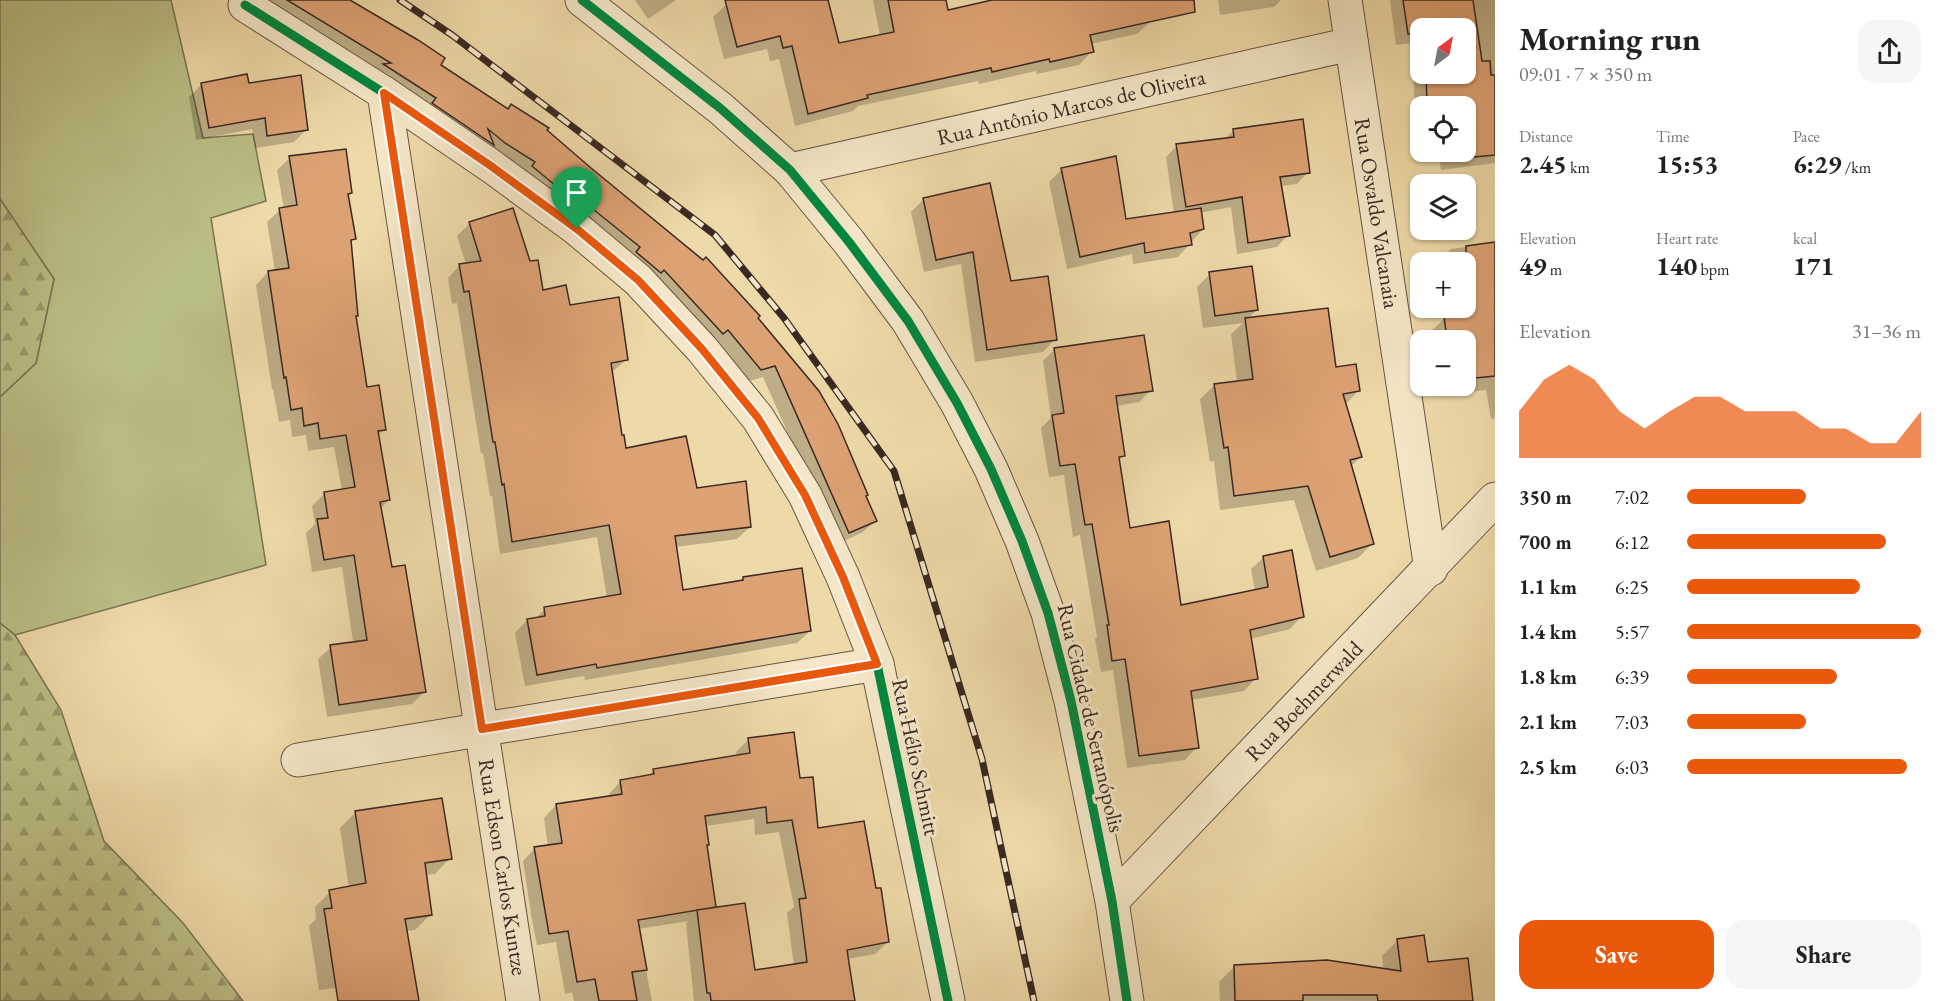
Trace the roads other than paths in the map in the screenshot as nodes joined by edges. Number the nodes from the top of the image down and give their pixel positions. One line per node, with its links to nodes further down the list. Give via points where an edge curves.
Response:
1 (582, 0): 6 (street, Rua Cidade de Sertanópolis, via 720,108)
2 (1345, 0): 4 (street, Rua Osvaldo Valcanaia)
3 (245, 4): 5 (street, Rua Hélio Schmitt)
4 (1352, 44): 6 (street, Rua Antônio Marcos de Oliveira); 8 (street, Rua Osvaldo Valcanaia)
5 (384, 93): 9 (street, Rua Hélio Schmitt, via 577,229 638,280 702,349 758,418 805,495); 10 (street, Rua Edson Carlos Kuntze)
6 (790, 170): 12 (street, Rua Cidade de Sertanópolis, via 908,321 991,469 1048,613 1071,701)
7 (1495, 500): 8 (street, Rua Boehmerwald)
8 (1431, 569): 12 (street, Rua Boehmerwald)
9 (877, 664): 10 (street); 14 (street, Rua Hélio Schmitt)
10 (482, 729): 11 (street); 13 (street, Rua Edson Carlos Kuntze)
11 (298, 760)
12 (1112, 901): 15 (street, Rua Cidade de Sertanópolis)
13 (523, 1001)
14 (948, 1001)
15 (1127, 1001)

